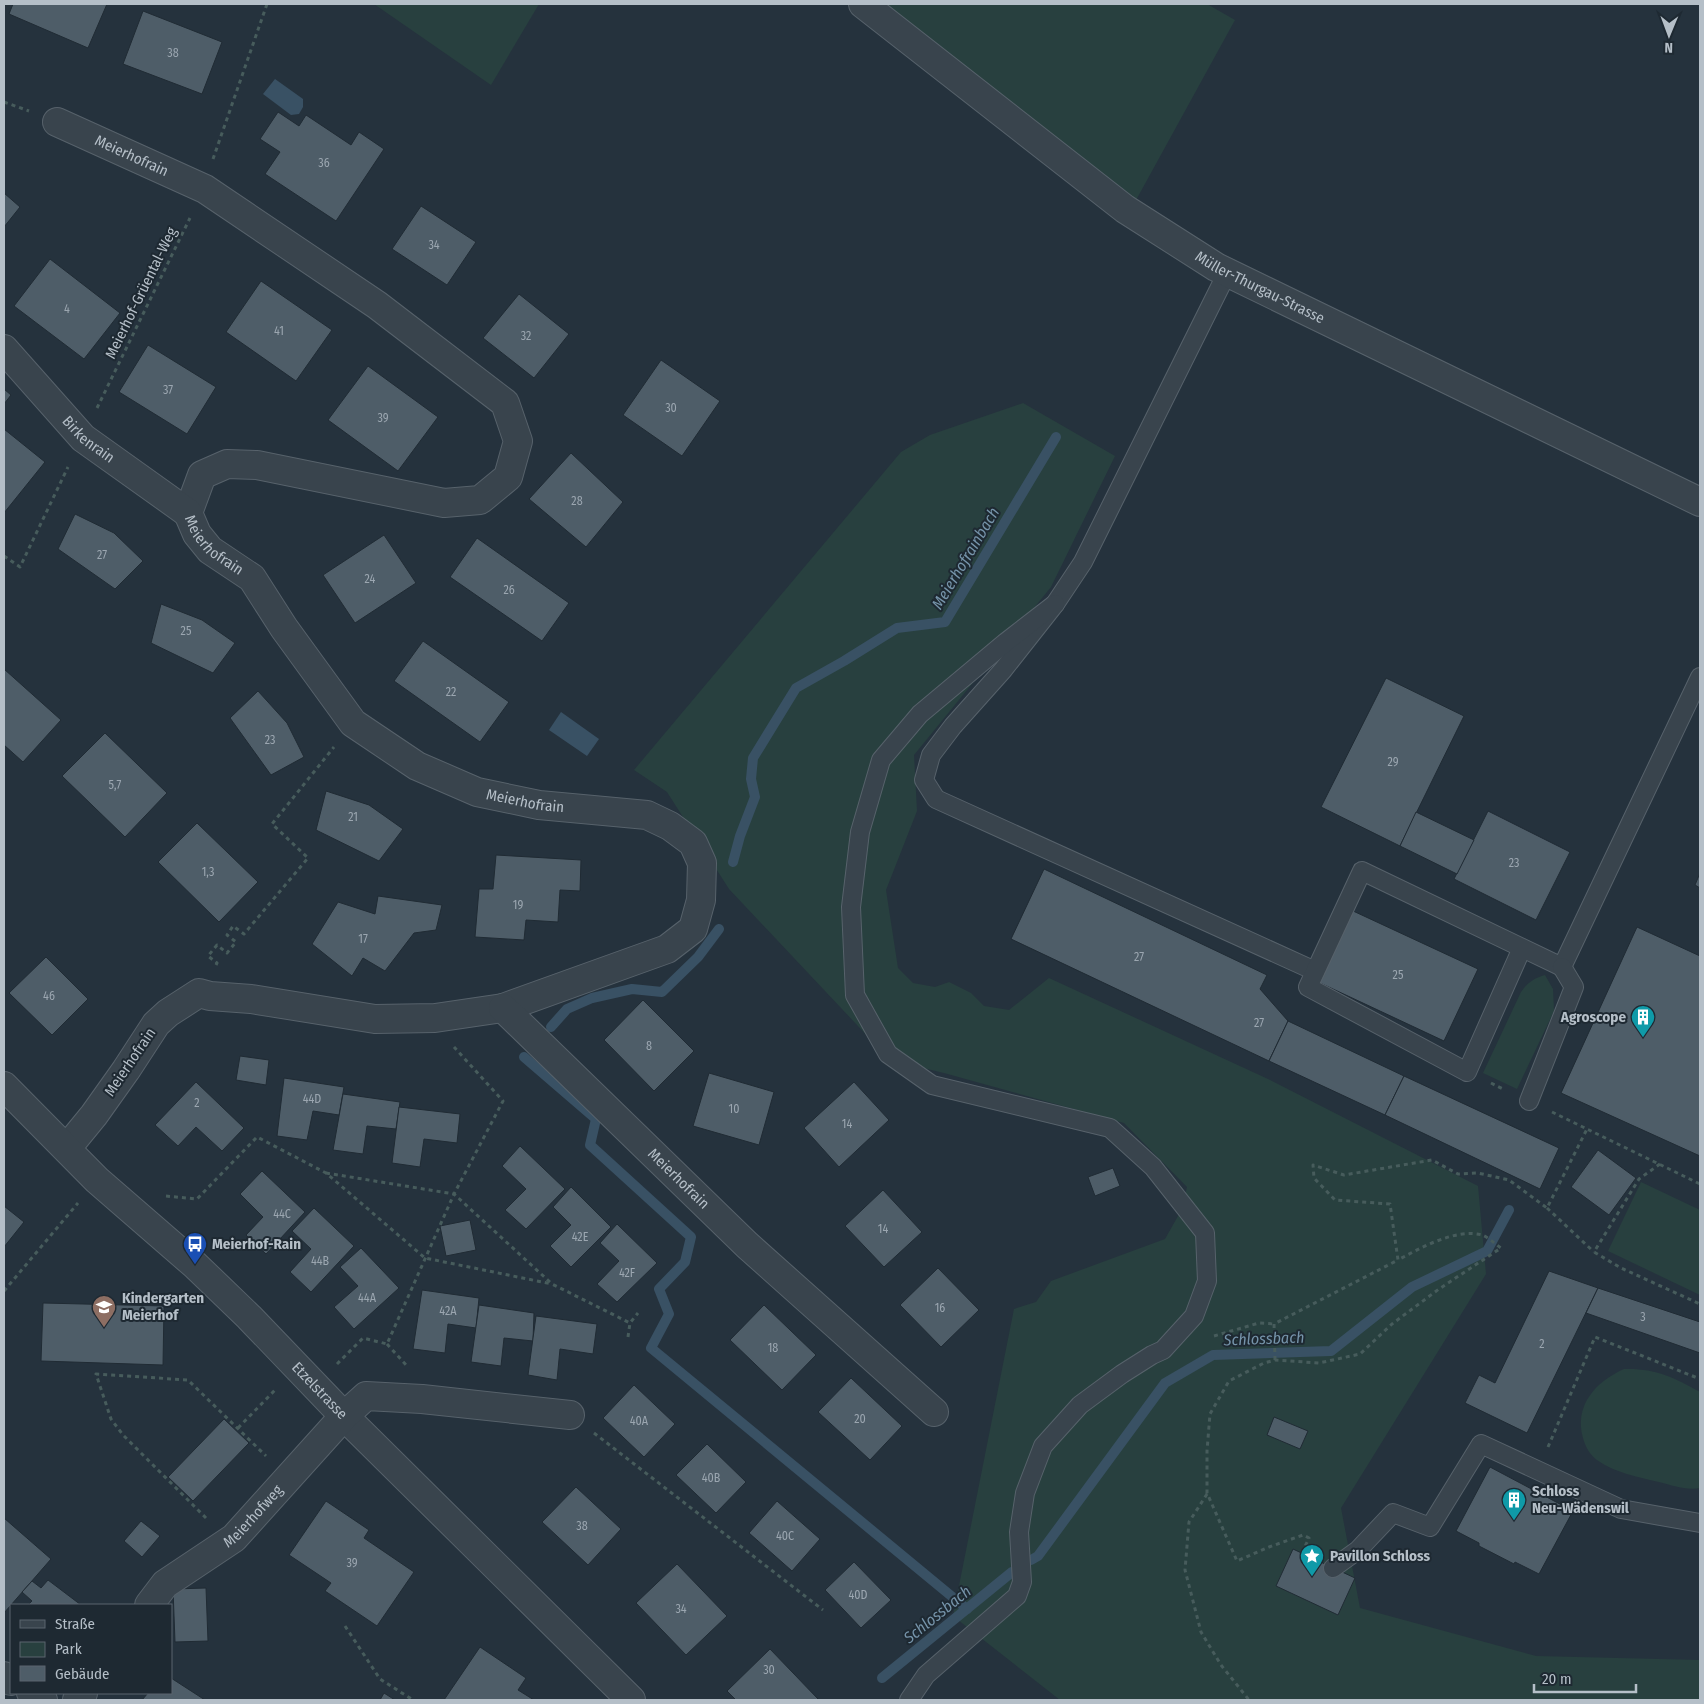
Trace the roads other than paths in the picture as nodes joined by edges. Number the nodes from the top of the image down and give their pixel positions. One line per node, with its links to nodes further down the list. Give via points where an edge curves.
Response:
1 (863, 4): 3 (street, Müller-Thurgau-Strasse, via 1125,209)
2 (57, 122): 6 (street, Meierhofrain, via 205,189 377,305 505,403 518,441 508,476 480,500 444,503 257,465 228,464 202,475)
3 (1227, 273): 5 (street, Müller-Thurgau-Strasse); 7 (lane, via 1083,562)
4 (4, 349): 6 (street, Birkenrain, via 83,438)
5 (1700, 502)
6 (188, 513): 12 (street, Meierhofrain, via 197,534 210,550 252,578 353,723 417,766 477,792 538,805 646,815 693,842 702,863 701,900 692,929 667,949)
7 (1055, 604): 11 (lane, via 931,755 924,780 936,799); 23 (lane, via 920,714 881,760 860,832 851,907 855,996 888,1054 932,1084 1110,1128 1153,1167 1204,1232 1207,1281 1194,1316 1163,1350 1122,1374 1080,1405 1043,1446 1026,1493 1018,1532 1022,1582 1017,1596 926,1675)
8 (1700, 677): 10 (lane)
9 (1522, 948): 10 (lane); 11 (lane, via 1362,871); 11 (lane, via 1467,1072 1308,987)
10 (1562, 966): 14 (lane, via 1574,987)
11 (1314, 971)
12 (503, 1008): 15 (street, Meierhofrain, via 435,1018 375,1019 199,993 156,1024 94,1115); 16 (street, Meierhofrain, via 747,1245)
13 (4, 1086): 15 (street, Etzelstrasse)
14 (1529, 1101)
15 (67, 1148): 18 (street, Etzelstrasse, via 98,1180 195,1265)
16 (934, 1412)
17 (570, 1414): 18 (street, Meierhofweg, via 366,1396)
18 (344, 1416): 21 (street, Meierhofweg, via 234,1538 165,1584); 22 (street, Etzelstrasse)
19 (1700, 1523): 20 (lane, via 1621,1509 1481,1444 1430,1527 1393,1513 1358,1550)
20 (1333, 1568)
21 (150, 1604)
22 (631, 1700)
23 (909, 1700)

